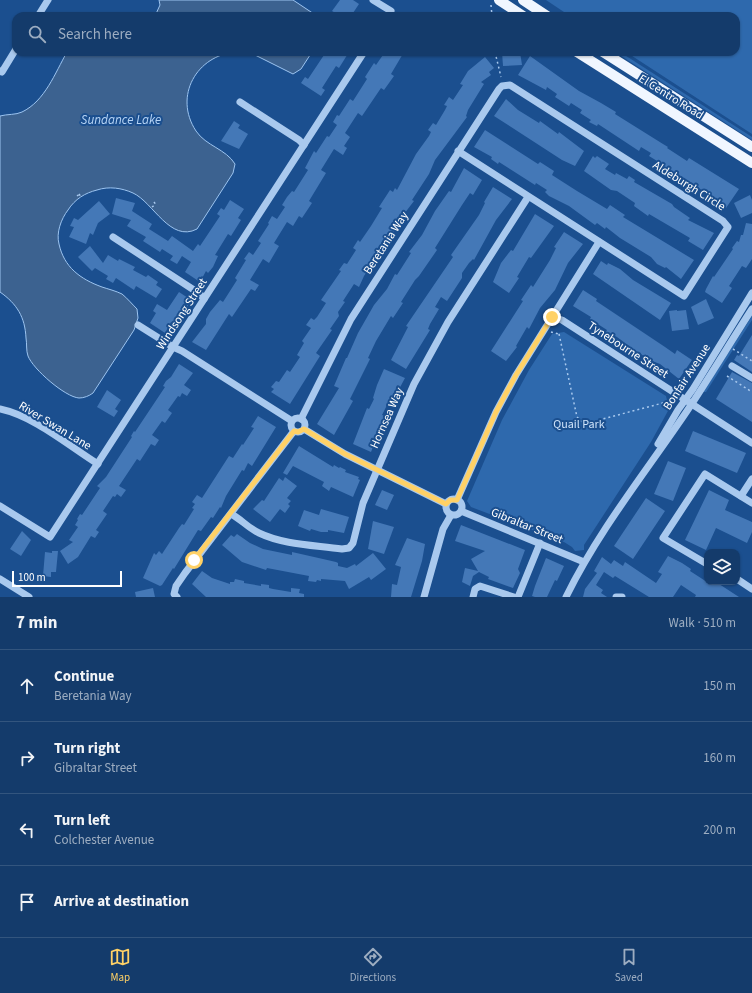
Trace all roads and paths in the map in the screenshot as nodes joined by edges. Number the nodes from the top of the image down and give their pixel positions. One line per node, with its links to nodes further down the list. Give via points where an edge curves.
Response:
1 (48, 0): 5 (street)
2 (373, 0): 6 (street)
3 (523, 0): 8 (main road)
4 (495, 3): 7 (main road)
5 (40, 12)
6 (390, 12)
7 (514, 12)
8 (541, 12)
9 (12, 56): 14 (street, via 2,72)
10 (361, 56): 18 (street, Windsong Street)
11 (496, 56): 15 (path)
12 (583, 56): 21 (main road, El Centro Road)
13 (609, 56): 19 (main road, El Centro Road)
14 (0, 71)
15 (501, 77)
16 (502, 86): 20 (street, Beretania Way); 28 (street, Aldeburgh Circle, via 510,85 724,221 728,227 684,296)
17 (240, 102): 18 (street)
18 (304, 145): 30 (street, Windsong Street)
19 (752, 147)
20 (458, 151): 23 (street, Aldeburgh Circle); 47 (street, Beretania Way, via 350,319)
21 (752, 163)
22 (79, 194): 24 (path)
23 (528, 196): 28 (street, Aldeburgh Circle); 53 (street, Hornsea Way, via 430,353)
24 (82, 198)
25 (154, 202): 26 (path, via 156,205)
26 (152, 207)
27 (113, 237): 30 (street)
28 (599, 242): 32 (street)
29 (752, 293): 45 (street, Bonfair Avenue)
30 (204, 299): 37 (street, Windsong Street)
31 (752, 309): 45 (street, Bonfair Avenue)
32 (552, 317): 45 (street, Tynebourne Street, via 562,320); 56 (street, via 496,412)
33 (138, 325): 37 (street)
34 (563, 329): 36 (path)
35 (550, 332): 36 (path)
36 (558, 334): 44 (path, via 577,417 584,424)
37 (173, 347): 48 (street); 52 (street, Windsong Street)
38 (733, 349): 39 (path)
39 (752, 361)
40 (732, 366): 42 (street)
41 (727, 376): 43 (path)
42 (752, 378)
43 (752, 392)
44 (674, 400)
45 (689, 401): 51 (street, Tynebourne Street); 64 (street, Bonfair Avenue)
46 (0, 409): 52 (street, River Swan Lane, via 27,419)
47 (301, 419): 48 (street, via 296,418); 49 (street, via 305,424)
48 (292, 421): 50 (street, via 291,427)
49 (304, 429): 50 (street); 53 (street)
50 (294, 431): 61 (street)
51 (752, 443)
52 (98, 464): 59 (street, Windsong Street, via 50,537)
53 (377, 470): 58 (street); 61 (street, Hornsea Way, via 363,503 353,543 349,548 272,538 246,526 240,518)
54 (752, 479): 55 (street)
55 (741, 496): 57 (street); 65 (street, via 706,474 664,538)
56 (457, 500): 58 (street, via 450,500); 60 (street, via 461,504)
57 (752, 503)
58 (446, 504): 62 (street, via 446,509)
59 (0, 506)
60 (461, 511): 62 (street); 63 (street, Gibraltar Street)
61 (231, 514): 70 (street, via 176,586 174,594)
62 (451, 515): 71 (street, via 443,529)
63 (540, 543): 64 (street, Gibraltar Street); 74 (street)
64 (584, 562): 75 (street, Bonfair Avenue)
65 (704, 562)
66 (0, 578): 69 (street)
67 (740, 581): 68 (street)
68 (752, 589)
69 (29, 597)
70 (178, 597)
71 (424, 597)
72 (473, 597): 73 (street, via 475,589 480,586)
73 (514, 597)
74 (518, 597)
75 (566, 597)
76 (616, 597): 77 (street)
77 (622, 597)

